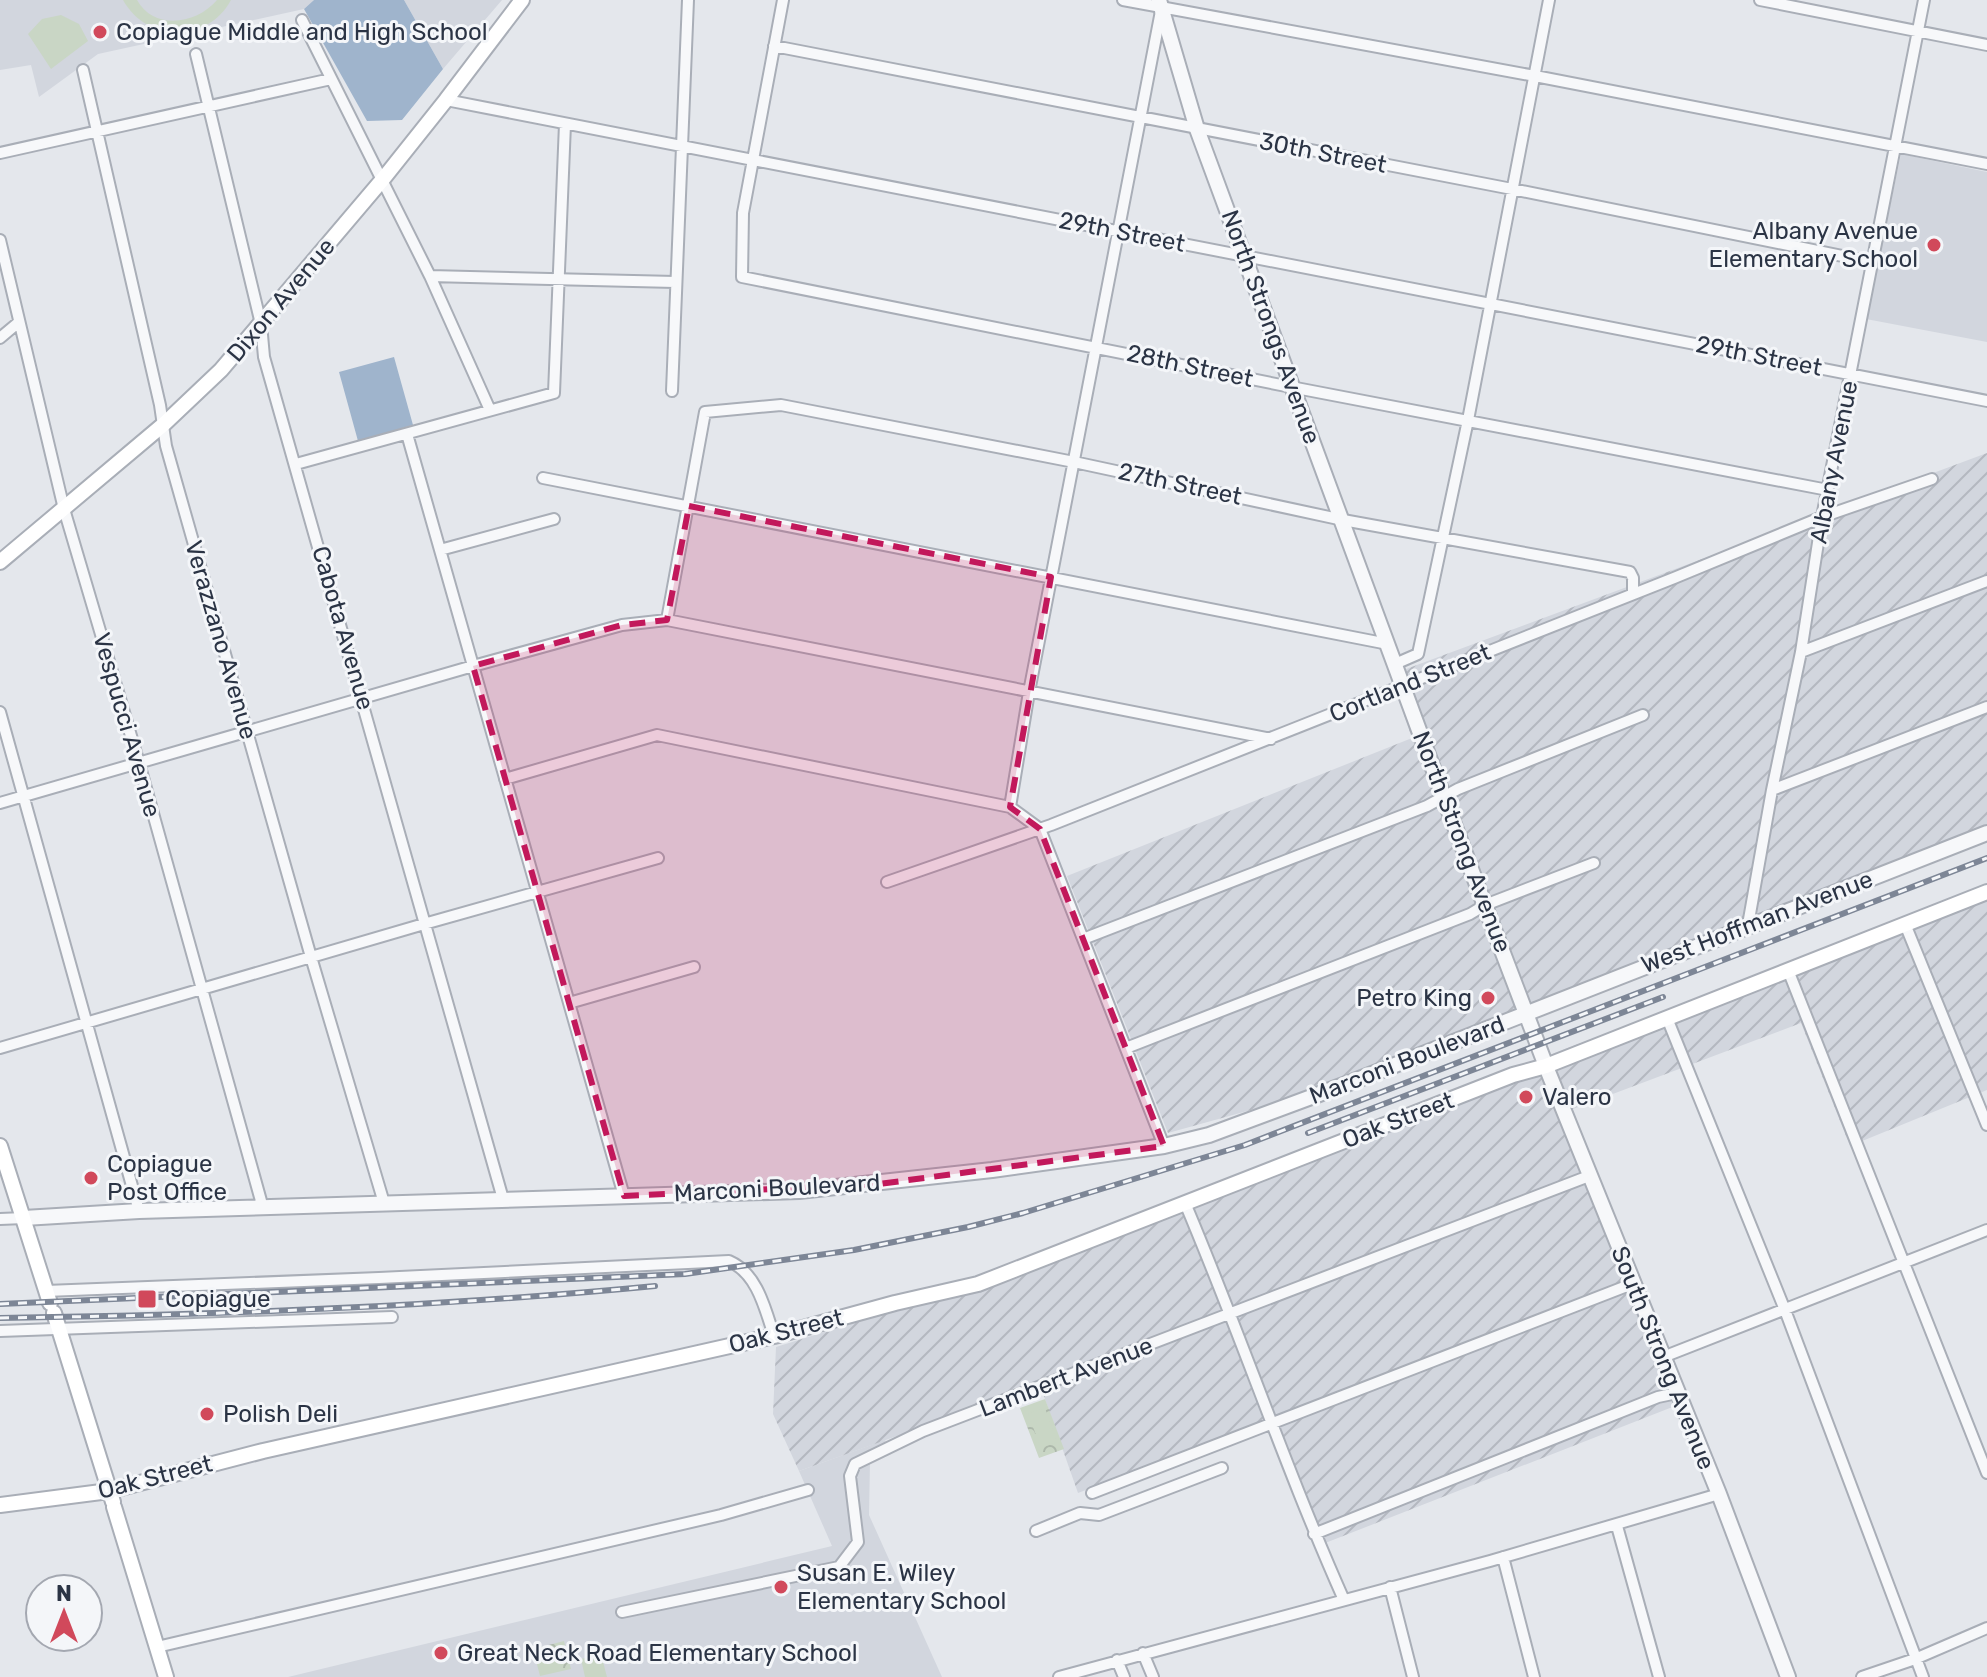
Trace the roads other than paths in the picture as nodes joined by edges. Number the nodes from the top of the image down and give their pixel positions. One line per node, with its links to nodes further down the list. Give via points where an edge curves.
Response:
1 (522, 0): 17 (main road, Dixon Avenue)
2 (688, 0): 24 (street)
3 (783, 0): 12 (street)
4 (1123, 0): 8 (street)
5 (1549, 0): 15 (street)
6 (1760, 0): 10 (street)
7 (1924, 0): 10 (street, Albany Avenue)
8 (1161, 3): 15 (street); 19 (street); 21 (street, North Strongs Avenue)
9 (302, 20): 16 (street)
10 (1918, 31): 11 (street); 23 (street, Albany Avenue)
11 (1987, 45)
12 (774, 46): 19 (street, 30th Street); 26 (street)
13 (196, 54): 18 (street, Cabota Avenue)
14 (83, 70): 22 (street, Verazzano Avenue)
15 (1535, 76): 23 (street); 29 (street)
16 (331, 79): 18 (street); 28 (street)
17 (446, 100): 20 (street, 29th Street); 28 (main road, Dixon Avenue)
18 (209, 106): 22 (street); 39 (street, Cabota Avenue)
19 (1141, 118): 21 (street, 30th Street); 30 (street)
20 (565, 124): 24 (street, 29th Street); 35 (street)
21 (1197, 129): 29 (street, 30th Street); 32 (street, North Strongs Avenue)
22 (99, 131): 25 (street); 48 (street, Verazzano Avenue)
23 (1896, 145): 27 (street); 33 (street, Albany Avenue)
24 (681, 146): 26 (street, 29th Street); 36 (street)
25 (0, 153)
26 (752, 160): 30 (street, 29th Street); 41 (street, 28th Street, via 743,213 742,277)
27 (1987, 164)
28 (383, 179): 34 (street); 39 (main road, Dixon Avenue)
29 (1512, 189): 33 (street, 30th Street); 37 (street)
30 (1119, 232): 32 (street, 29th Street); 41 (street)
31 (0, 240): 38 (street, Vespucci Avenue)
32 (1246, 256): 37 (street, 29th Street); 43 (street, North Strongs Avenue)
33 (1872, 262): 42 (street, Albany Avenue)
34 (430, 276): 35 (street); 46 (street)
35 (559, 280): 36 (street); 46 (street, via 554,393)
36 (675, 282): 44 (street)
37 (1490, 304): 42 (street, 29th Street); 47 (street)
38 (19, 322): 40 (street); 56 (street, Vespucci Avenue)
39 (261, 324): 48 (main road, Dixon Avenue); 51 (street, Cabota Avenue, via 264,357)
40 (0, 338)
41 (1096, 347): 43 (street, 28th Street); 50 (street)
42 (1850, 374): 45 (street, 29th Street); 54 (street, Albany Avenue)
43 (1291, 387): 47 (street, 28th Street); 59 (street, North Strongs Avenue)
44 (672, 391)
45 (1987, 401)
46 (490, 410): 49 (street)
47 (1468, 420): 54 (street, 28th Street); 60 (street)
48 (164, 424): 56 (main road, Dixon Avenue); 77 (street, Verazzano Avenue)
49 (407, 434): 51 (street); 61 (street)
50 (1074, 462): 55 (street, 27th Street, via 781,405 705,412); 59 (street, 27th Street); 63 (street)
51 (296, 464): 73 (street, Cabota Avenue)
52 (543, 478): 55 (street)
53 (1932, 479): 57 (street, Cortland Street)
54 (1828, 490): 57 (street, Albany Avenue)
55 (689, 506): 63 (street); 66 (street)
56 (64, 509): 62 (main road, Dixon Avenue); 79 (street, Vespucci Avenue)
57 (1822, 517): 65 (street, Cortland Street); 68 (street, Albany Avenue)
58 (554, 519): 61 (street)
59 (1343, 520): 60 (street, 27th Street); 67 (street, North Strongs Avenue)
60 (1441, 536): 65 (street, 27th Street, via 1630,572); 69 (street, via 1418,654)
61 (440, 550): 70 (street)
62 (0, 562)
63 (1051, 577): 67 (street); 72 (street)
64 (1987, 581): 68 (street)
65 (1634, 589): 71 (street, Cortland Street)
66 (667, 620): 70 (street, via 622,625); 72 (street)
67 (1388, 644): 69 (street, North Strong Avenue)
68 (1801, 652): 81 (street, Albany Avenue)
69 (1395, 664): 71 (street, North Strong Avenue)
70 (473, 666): 73 (street); 80 (street)
71 (1402, 685): 78 (street, Cortland Street); 83 (street, North Strong Avenue)
72 (1029, 692): 78 (street); 85 (street)
73 (363, 699): 77 (street); 94 (street, Cabota Avenue)
74 (1987, 707): 81 (street)
75 (0, 712): 82 (street)
76 (1643, 715): 83 (street)
77 (248, 733): 79 (street); 98 (street, Verazzano Avenue)
78 (1271, 739): 86 (street, Cortland Street)
79 (139, 763): 82 (street); 101 (street, Vespucci Avenue)
80 (505, 779): 85 (street, via 657,735); 92 (street)
81 (1772, 790): 96 (street, Albany Avenue)
82 (25, 796): 84 (street); 105 (street)
83 (1444, 798): 93 (street, North Strong Avenue); 97 (street)
84 (0, 803)
85 (1010, 807): 86 (street)
86 (1040, 829): 90 (street, Cortland Street); 97 (street)
87 (1987, 833): 96 (street, West Hoffman Avenue)
88 (658, 858): 92 (street)
89 (1594, 863): 93 (street)
90 (887, 882)
91 (1987, 892): 95 (main road)
92 (538, 893): 94 (street); 102 (street)
93 (1485, 905): 103 (street, North Strong Avenue); 108 (street)
94 (424, 924): 98 (street); 115 (street, Cabota Avenue)
95 (1905, 924): 100 (main road); 110 (street)
96 (1748, 925): 103 (street, West Hoffman Avenue)
97 (1083, 939): 108 (street)
98 (311, 957): 101 (street); 116 (street, Verazzano Avenue)
99 (694, 967): 102 (street)
100 (1788, 970): 104 (main road); 123 (street)
101 (200, 988): 105 (street); 118 (street, Vespucci Avenue)
102 (569, 1003): 114 (street)
103 (1528, 1013): 106 (street, North Strong Avenue); 111 (street, Marconi Boulevard, via 1219,1132)
104 (1667, 1018): 109 (main road); 126 (street)
105 (85, 1022): 107 (street); 119 (street)
106 (1536, 1040): 109 (street, South Strong Avenue)
107 (0, 1048)
108 (1126, 1048): 111 (street)
109 (1546, 1066): 113 (street, South Strong Avenue); 117 (main road, Oak Street)
110 (1987, 1125)
111 (1164, 1146): 114 (street, Marconi Boulevard, via 879,1184)
112 (0, 1147): 120 (main road)
113 (1589, 1176): 124 (street, South Strong Avenue); 127 (street, Lambert Avenue)
114 (624, 1196): 115 (street, Marconi Boulevard)
115 (503, 1199): 116 (street, Marconi Boulevard)
116 (384, 1203): 118 (street, Marconi Boulevard)
117 (1185, 1203): 127 (street); 131 (main road, Oak Street, via 978,1284)
118 (263, 1208): 119 (street, Marconi Boulevard)
119 (139, 1211): 120 (street, Marconi Boulevard)
120 (24, 1218): 121 (street, Marconi Boulevard); 125 (main road)
121 (0, 1219)
122 (1987, 1230): 123 (street)
123 (1904, 1263): 126 (street); 136 (street)
124 (1632, 1284): 132 (street, South Strong Avenue); 134 (street)
125 (50, 1302): 129 (main road); 131 (street, via 729,1261 741,1266 761,1296)
126 (1785, 1310): 132 (street); 152 (street)
127 (1230, 1315): 134 (street); 148 (street, Lambert Avenue, via 923,1431 855,1464 850,1476 858,1542 839,1567)
128 (392, 1317): 129 (street)
129 (59, 1330): 130 (street); 140 (main road)
130 (0, 1331)
131 (774, 1336): 140 (main road, Oak Street, via 263,1451)
132 (1663, 1357): 133 (street, South Strong Avenue)
133 (1677, 1393): 139 (street, South Strong Avenue); 144 (street)
134 (1274, 1424): 138 (street); 144 (street)
135 (1222, 1468): 143 (street, via 1099,1515 1080,1513)
136 (1987, 1473)
137 (808, 1490): 150 (street)
138 (1092, 1493)
139 (1719, 1494): 142 (street); 161 (street, South Strong Avenue)
140 (112, 1500): 141 (main road, Oak Street); 150 (main road)
141 (0, 1505)
142 (1617, 1526): 145 (street); 160 (street)
143 (1036, 1531)
144 (1314, 1534): 147 (street)
145 (1503, 1557): 146 (street); 159 (street)
146 (1390, 1587): 147 (street); 158 (street)
147 (1344, 1600): 151 (street)
148 (622, 1612)
149 (1987, 1628): 152 (street)
150 (157, 1647): 154 (main road)
151 (1143, 1653): 153 (street); 157 (street)
152 (1915, 1659): 162 (street); 163 (street)
153 (1117, 1660): 155 (street); 156 (street)
154 (166, 1677)
155 (1059, 1677)
156 (1124, 1677)
157 (1153, 1677)
158 (1413, 1677)
159 (1534, 1677)
160 (1659, 1677)
161 (1788, 1677)
162 (1862, 1677)
163 (1923, 1677)

